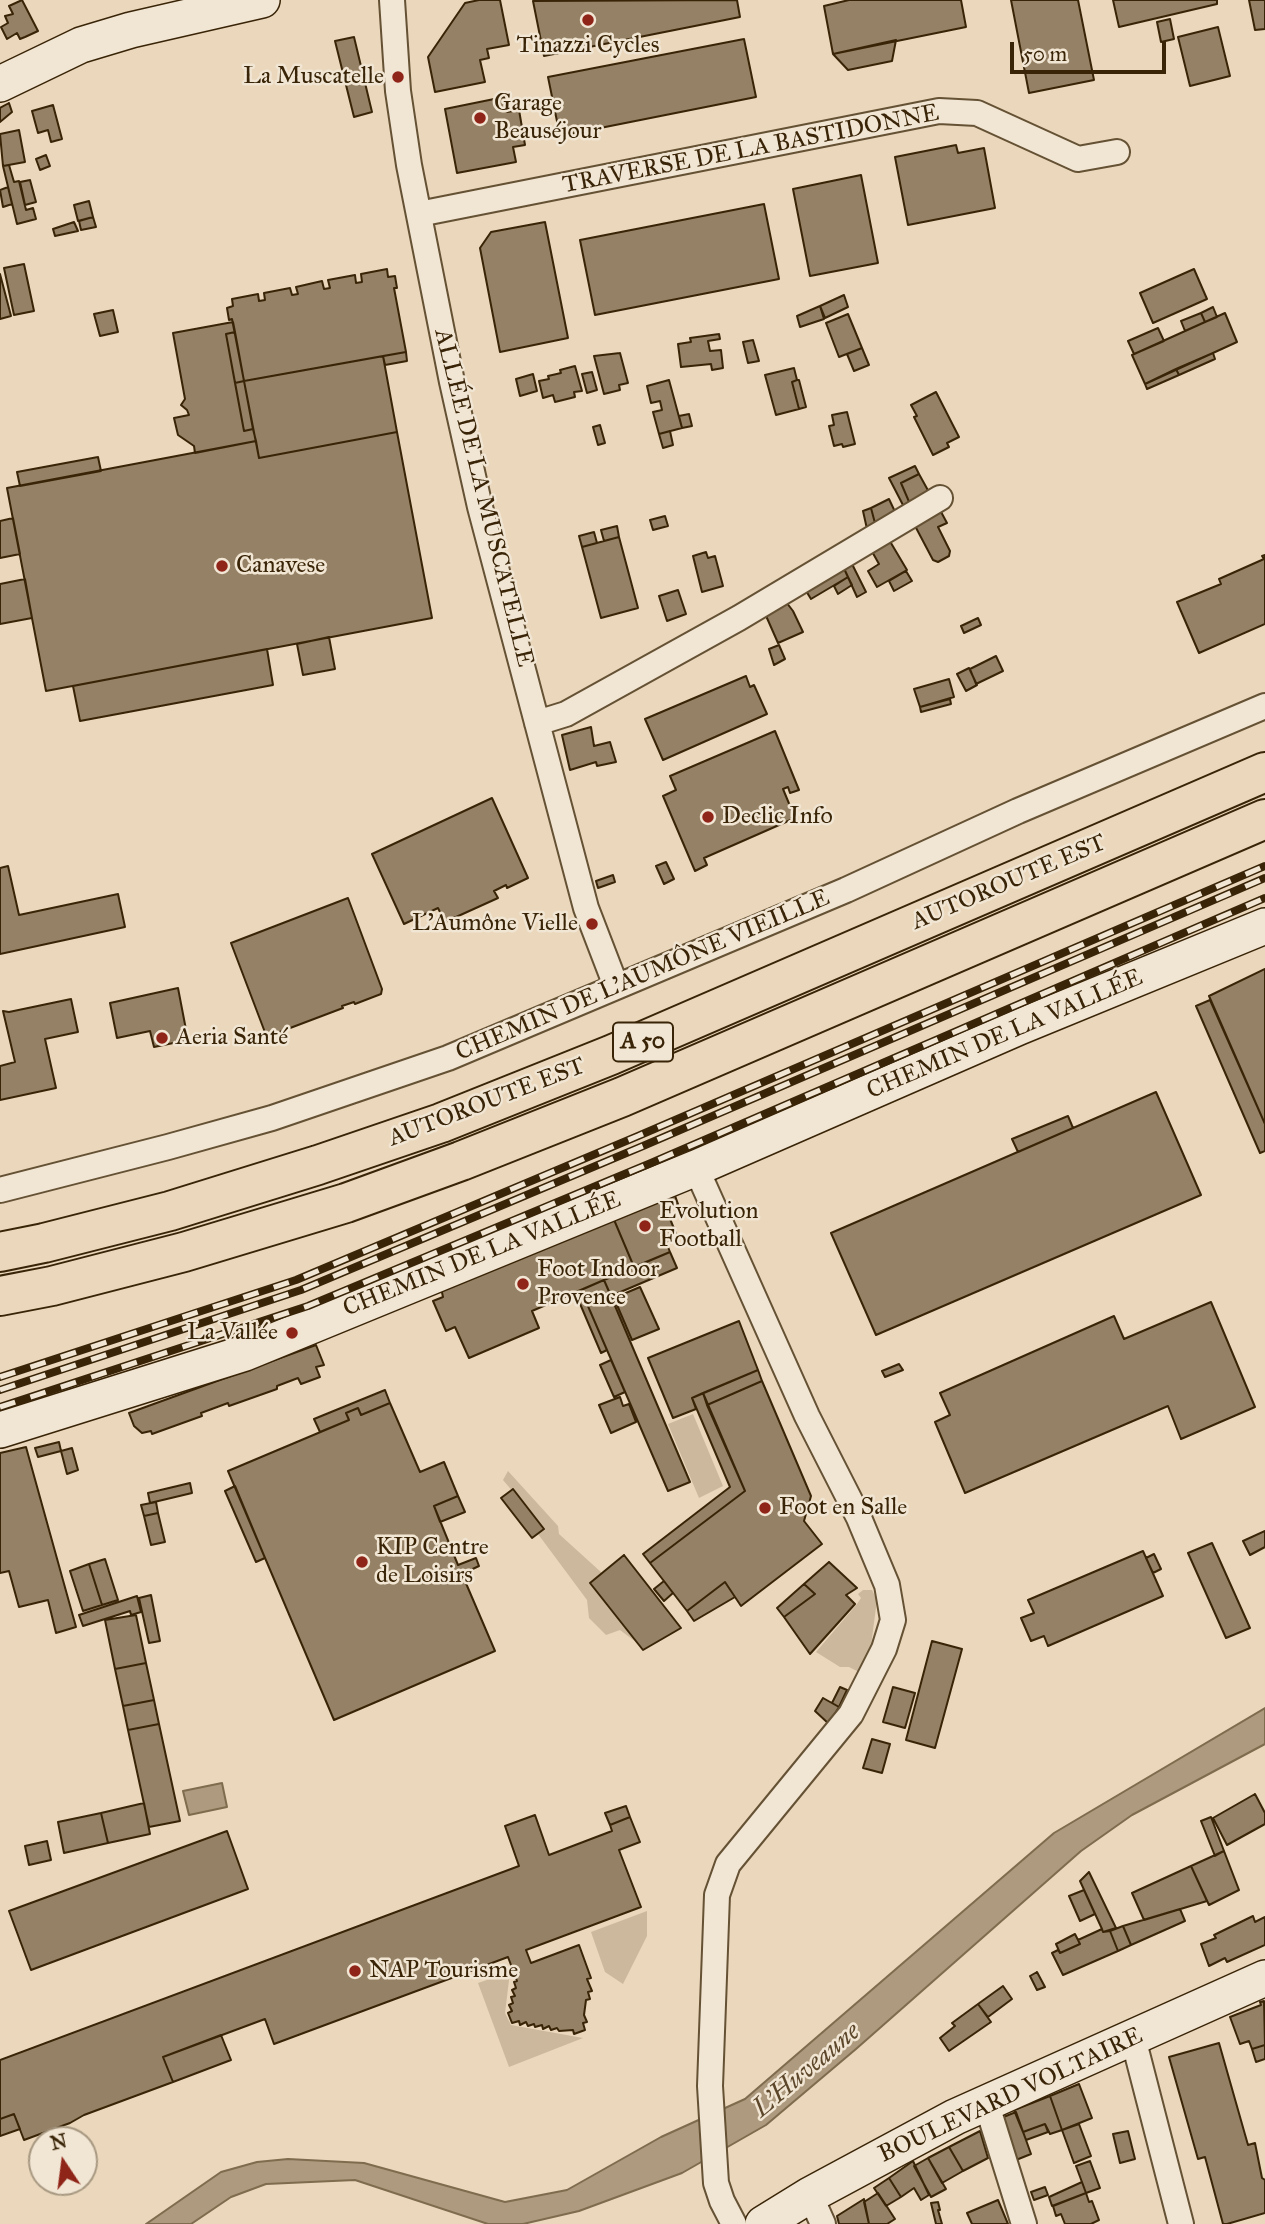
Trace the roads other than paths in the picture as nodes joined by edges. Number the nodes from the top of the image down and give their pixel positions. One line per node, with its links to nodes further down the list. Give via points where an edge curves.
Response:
1 (262, 0): 3 (street, via 81,45)
2 (392, 0): 5 (street, ALLÉE DE LA MUSCATELLE, via 398,91)
3 (0, 84)
4 (1117, 152): 5 (street, TRAVERSE DE LA BASTIDONNE, via 1078,159 977,113 939,111)
5 (419, 214): 8 (street, ALLÉE DE LA MUSCATELLE, via 480,507)
6 (940, 498): 8 (street, via 578,708)
7 (1265, 706): 12 (street, CHEMIN DE L'AUMÔNE VIEILLE)
8 (537, 723): 12 (street, ALLÉE DE LA MUSCATELLE, via 586,908)
9 (1265, 772): 15 (highway, AUTOROUTE EST / A 50, via 611,1055 441,1123 170,1211)
10 (1265, 819): 16 (highway, AUTOROUTE EST / A 50, via 622,1097 461,1161 346,1203 184,1252)
11 (1265, 926): 13 (street, CHEMIN DE LA VALLÉE)
12 (616, 986): 14 (street, CHEMIN DE L'AUMÔNE VIEILLE, via 448,1058 361,1089 168,1147)
13 (696, 1168): 17 (street, CHEMIN DE LA VALLÉE, via 246,1353); 22 (street, via 807,1416 859,1518 887,1585 893,1620 884,1649 851,1714 728,1864 717,1895 710,2086 716,2183)
14 (0, 1190)
15 (0, 1252)
16 (0, 1296)
17 (0, 1430)
18 (1265, 1978): 19 (street, BOULEVARD VOLTAIRE)
19 (1137, 2053): 20 (street, BOULEVARD VOLTAIRE); 25 (street)
20 (986, 2102): 21 (street, BOULEVARD VOLTAIRE); 24 (street)
21 (816, 2210): 23 (street, BOULEVARD VOLTAIRE)
22 (734, 2224)
23 (763, 2224)
24 (1024, 2224)
25 (1181, 2224)

